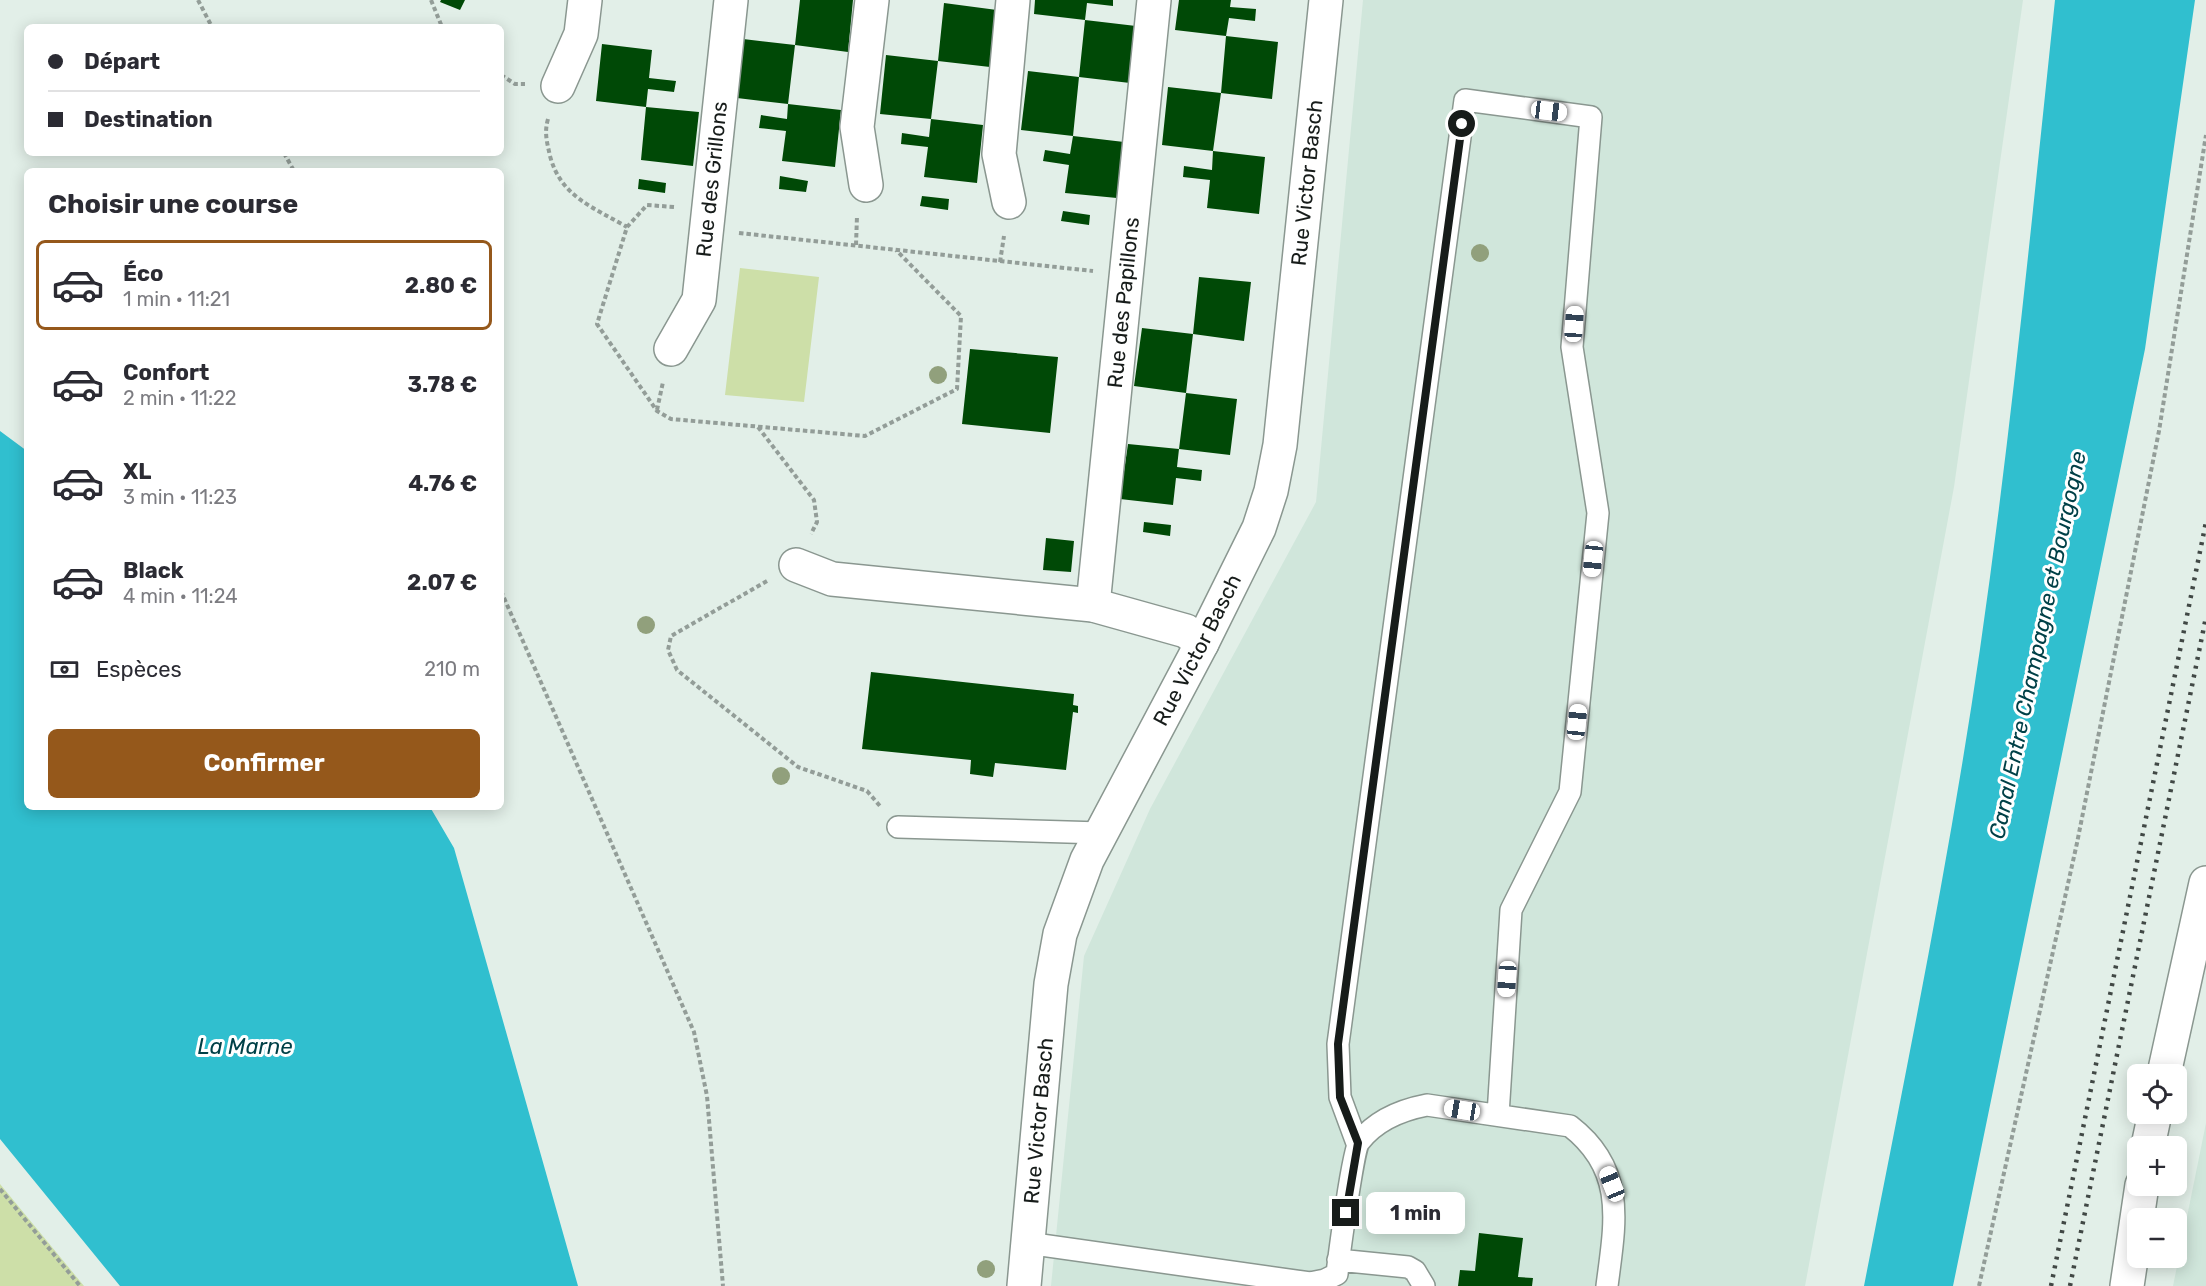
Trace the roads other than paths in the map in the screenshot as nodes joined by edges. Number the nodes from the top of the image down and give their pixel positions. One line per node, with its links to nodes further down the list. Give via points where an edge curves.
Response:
1 (585, 0): 7 (street, via 581,34)
2 (731, 0): 10 (street, Rue des Grillons, via 699,300)
3 (872, 0): 8 (street, via 857,128)
4 (1013, 0): 9 (street, via 999,154)
5 (1154, 0): 12 (street, Rue des Papillons)
6 (1326, 0): 13 (street, Rue Victor Basch, via 1280,445 1259,528)
7 (558, 86)
8 (866, 185)
9 (1009, 202)
10 (671, 349)
11 (796, 565): 12 (street, via 832,579)
12 (1093, 605): 13 (street, via 1186,631)
13 (1202, 644): 15 (street, Rue Victor Basch)
14 (898, 826): 15 (lane)
15 (1101, 833): 21 (street, Rue Victor Basch, via 1072,896 1051,984)
16 (2206, 883): 17 (street)
17 (2166, 1064)
18 (1498, 1116): 19 (lane, via 1427,1105 1405,1109 1382,1121); 19 (lane, via 1511,910 1570,792 1598,513 1572,347 1591,117 1465,100 1338,1044 1340,1097); 26 (lane, via 1570,1126 1585,1138 1604,1164 1612,1184 1615,1223)
19 (1358, 1143): 22 (lane)
20 (2140, 1196): 27 (street)
21 (1028, 1243): 23 (lane); 24 (street, Rue Victor Basch)
22 (1338, 1260): 23 (lane, via 1337,1274); 25 (lane, via 1408,1267)
23 (1310, 1284)
24 (1024, 1286)
25 (1424, 1286)
26 (1607, 1286)
27 (2127, 1286)

